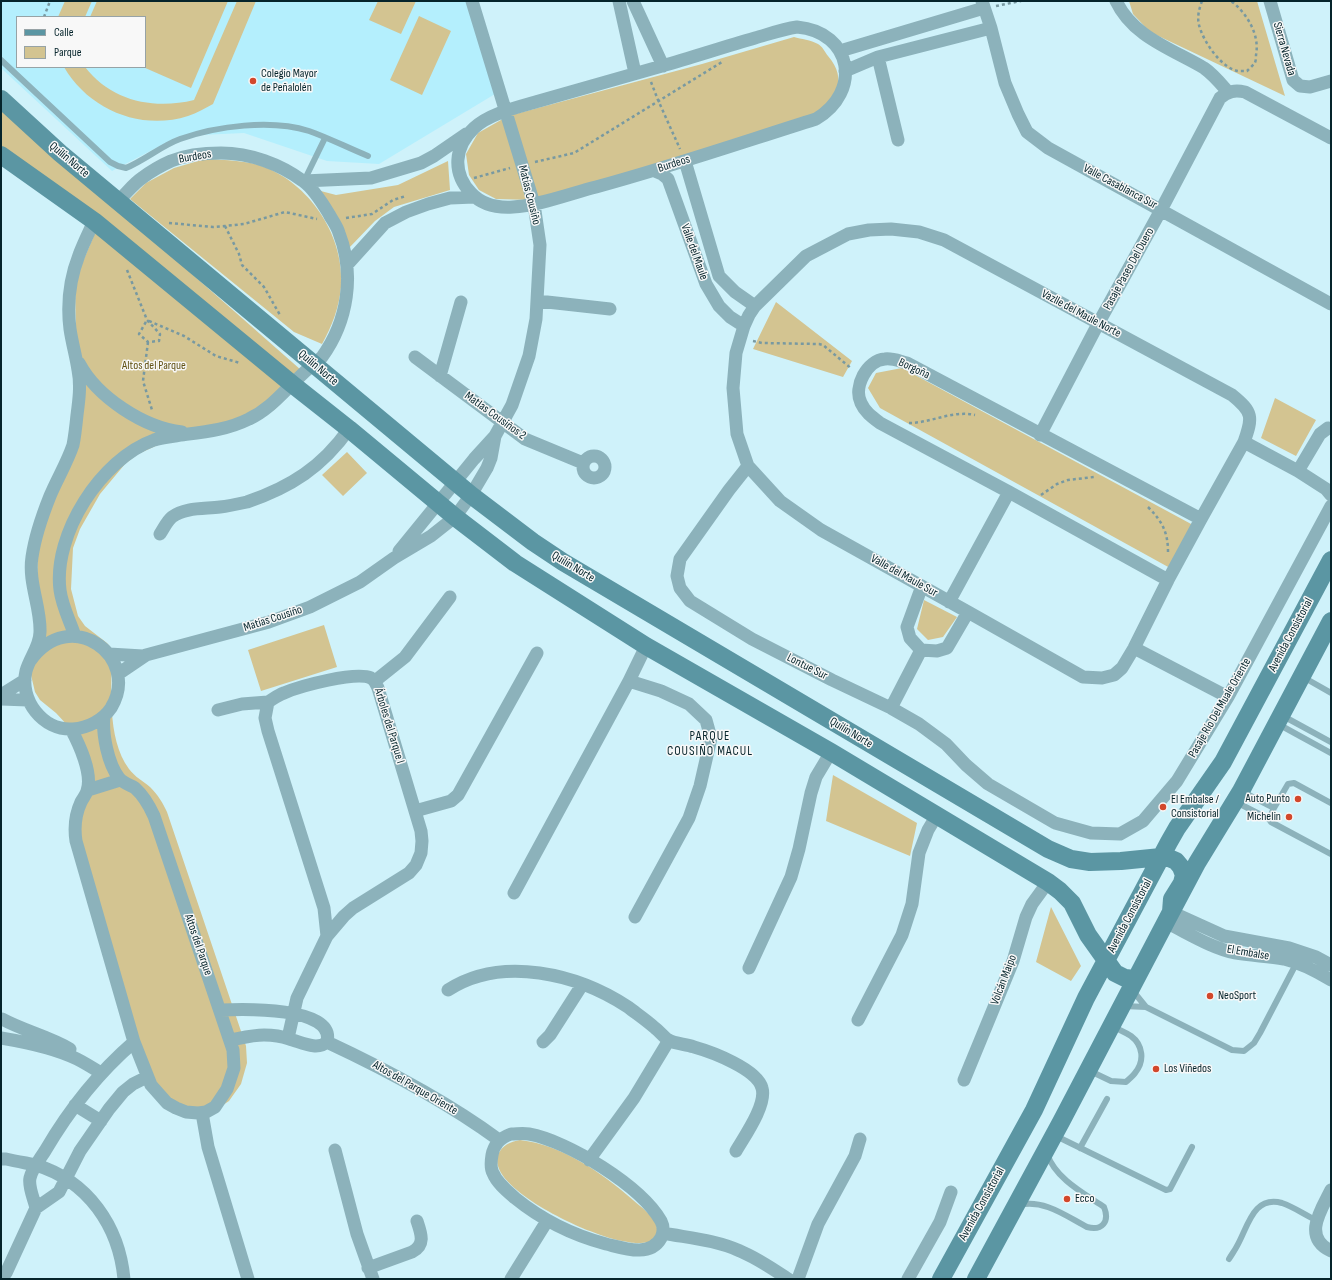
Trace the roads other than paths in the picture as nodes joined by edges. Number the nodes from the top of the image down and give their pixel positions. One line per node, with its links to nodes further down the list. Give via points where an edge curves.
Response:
1 (472, 1): 17 (street, Matías Cousiño)
2 (619, 1): 13 (street)
3 (633, 1): 11 (street)
4 (1116, 1): 15 (street, via 1138,30 1156,43 1204,69)
5 (1270, 1): 14 (street, Sierra Nevada, via 1292,80 1300,86)
6 (983, 5): 7 (street, Valle Casablanca Sur); 8 (street)
7 (991, 28): 9 (street); 30 (street, Valle Casablanca Sur, via 1005,83 1027,132 1048,148)
8 (840, 51): 11 (street, Burdeos, via 826,36 812,29 797,27); 12 (street, Burdeos)
9 (878, 57): 12 (street); 21 (street)
10 (1, 60): 19 (lane, via 110,162 126,168 179,140 209,130 264,124 289,126)
11 (663, 66): 13 (street, Burdeos)
12 (846, 71): 24 (street, Burdeos, via 838,98 831,109 816,119)
13 (641, 72): 17 (street, Burdeos)
14 (1331, 81)
15 (1228, 92): 20 (street, via 1245,92); 30 (street, Pasaje Paseo Del Duero, via 1217,103)
16 (1, 98): 28 (street, Quilín Norte, via 60,153)
17 (506, 111): 18 (street, Burdeos); 29 (street, Matías Cousiño)
18 (474, 128): 26 (street, Burdeos, via 421,163 371,178); 27 (street, Burdeos, via 463,142 458,154 458,169 462,181)
19 (325, 138): 23 (lane); 26 (lane)
20 (1331, 138)
21 (898, 140)
22 (1, 155): 31 (street)
23 (368, 156)
24 (685, 161): 25 (street, Burdeos); 37 (street, Valle del Maule, via 719,276 734,292)
25 (655, 171): 29 (street, Burdeos); 37 (street, Valle del Maule, via 668,179 706,284 719,306 730,317)
26 (304, 181): 28 (street, Burdeos, via 270,162 238,153 204,152 171,161 142,178); 32 (street, Burdeos, via 323,203 339,233)
27 (474, 197): 29 (street, Burdeos, via 498,207); 32 (street, Burdeos, via 450,198 428,204 385,223)
28 (118, 201): 41 (street, Quilín Norte)
29 (534, 204): 33 (street, Matías Cousiño, via 540,245)
30 (1162, 210): 35 (street, Valle Casablanca Sur); 38 (street, Pasaje Paseo Del Duero)
31 (94, 221): 39 (street, via 79,253 72,280 69,313); 43 (street)
32 (347, 265): 41 (street, Burdeos, via 348,287 338,329 322,357)
33 (538, 301): 36 (street); 44 (street, Matías Cousiño, via 529,356 512,405)
34 (462, 302): 42 (street)
35 (1331, 304)
36 (610, 309)
37 (747, 321): 38 (street, Vazlle del Maule Norte, via 806,256 848,234 891,229 919,232 944,240); 52 (street, Valle del Maule Sur, via 736,353 733,388 737,434)
38 (1098, 324): 48 (street, Pasaje Paseo Del Duero); 50 (street, Vazlle del Maule Norte, via 1232,395 1244,405 1250,418)
39 (73, 344): 47 (street, via 89,379 112,402 172,431); 78 (street, via 79,372 78,413 68,458 42,517 33,552 32,580 40,632)
40 (415, 357): 42 (street, MatIas Cousiños 2)
41 (313, 364): 43 (street, Burdeos); 54 (street, Quilín Norte)
42 (440, 376): 44 (street, MatIas Cousiños 2)
43 (292, 384): 46 (street); 47 (street, via 263,411 249,419 225,429)
44 (502, 421): 49 (street, Matías Cousiño); 51 (street, MatIas Cousiños 2, via 525,439)
45 (1328, 428): 53 (street, via 1320,434)
46 (350, 429): 58 (street); 62 (street, via 327,456 288,484 246,502 176,514 166,523)
47 (195, 433): 71 (street, via 154,440 127,456 100,481 78,513 69,529 60,570 63,603)
48 (1040, 435): 55 (street, Borgoña, via 906,363 883,359 872,364 862,377 859,389 860,402 867,414); 61 (street, Borgoña)
49 (495, 436): 54 (street, Matías Cousiño); 57 (street, Matías Cousiño, via 489,463)
50 (1244, 442): 53 (street); 61 (street, Vazlle del Maule Norte)
51 (583, 463)
52 (748, 466): 66 (street, Valle del Maule Sur, via 780,501 821,530); 90 (street, Lontue Sur, via 680,559 677,576 680,588 690,601 752,639)
53 (1298, 471): 56 (street)
54 (456, 482): 57 (street, Quilín Norte); 58 (street, Matías Cousiño)
55 (1009, 492): 65 (street); 68 (street)
56 (1329, 492)
57 (471, 495): 60 (street, Matías Cousiño); 108 (street, Quilín Norte, via 564,562 1048,849 1071,859 1090,862)
58 (438, 503): 60 (street); 63 (street, Matías Cousiño)
59 (1331, 506): 86 (street, Pasaje Río Del Muale Oriente)
60 (455, 517): 63 (street, Matías Cousiño, via 431,536); 72 (street, via 515,563)
61 (1201, 519): 65 (street, Vazlle del Maule Norte)
62 (160, 534)
63 (394, 558): 77 (street, Matías Cousiño, via 360,582 310,607 269,622)
64 (1331, 560): 108 (street, Avenida Consistorial, via 1223,762 1177,828)
65 (1168, 580): 73 (street, Valle del Maule Sur)
66 (922, 586): 68 (street, Valle del Maule Sur); 74 (street, via 907,627 910,638)
67 (450, 597): 82 (street, via 405,657)
68 (949, 602): 69 (street, Valle del Maule Sur)
69 (968, 612): 73 (street, Valle del Maule Sur, via 1083,677 1102,678 1114,675 1122,668); 74 (street, via 947,648 937,651)
70 (1331, 621): 80 (street)
71 (76, 636): 76 (street, via 100,645); 78 (street, via 59,638 44,644)
72 (646, 646): 83 (street); 96 (street)
73 (1134, 648): 86 (street)
74 (921, 650): 90 (street)
75 (537, 653): 103 (street, via 458,795 451,801)
76 (109, 654): 77 (street, Matías Cousiño); 79 (street)
77 (143, 656): 79 (street, Matías Cousiño)
78 (30, 661): 81 (street)
79 (118, 674): 92 (street, via 116,697)
80 (1301, 676): 84 (lane); 93 (street)
81 (25, 680): 85 (street); 88 (street)
82 (375, 681): 89 (street, Árboles del Parque I, via 358,677 332,679 283,693); 103 (street, Árboles del Parque I)
83 (629, 681): 110 (street); 113 (street, via 661,691 689,704 706,720 711,738 700,786 689,818)
84 (1331, 693)
85 (1, 695)
86 (1228, 697): 106 (street, Pasaje Río Del Muale Oriente, via 1177,781 1143,821 1120,834 1091,833)
87 (1, 699): 88 (street)
88 (28, 700): 94 (street, via 41,718 60,728)
89 (268, 702): 91 (street, via 242,704); 111 (street, Árboles del Parque I, via 265,718 268,731)
90 (891, 708): 106 (street, Lontue Sur, via 946,744 988,784)
91 (218, 710)
92 (104, 716): 94 (street, via 83,728); 98 (street, via 103,729 111,762)
93 (1279, 719): 95 (lane); 97 (lane); 100 (street)
94 (71, 729): 99 (street, via 83,756)
95 (1331, 742)
96 (831, 752): 104 (street); 119 (street, via 816,777 791,877)
97 (1331, 753)
98 (120, 780): 99 (street); 126 (street, Altos del Parque, via 141,795 154,816)
99 (88, 790): 135 (street, via 76,816 76,841)
100 (1237, 796): 102 (lane); 105 (lane); 114 (street)
101 (1331, 803): 102 (lane, via 1291,783)
102 (1274, 808): 105 (lane)
103 (415, 811): 112 (street, Árboles del Parque I, via 422,841 416,865 409,873)
104 (937, 815): 109 (street); 129 (street, via 919,853 912,904 902,935)
105 (1269, 819): 107 (lane)
106 (1055, 823)
107 (1331, 854)
108 (1161, 857): 114 (street, Quilín Norte, via 1176,862 1184,875 1172,899); 117 (street, Avenida Consistorial)
109 (1048, 882): 117 (street, via 1072,903 1088,935); 142 (street, Volcán Maipo, via 1026,917 1013,961)
110 (514, 893)
111 (319, 897): 112 (street, via 336,910); 115 (street, Árboles del Parque I, via 324,908)
112 (353, 908): 115 (street, Árboles del Parque I)
113 (635, 917)
114 (1168, 917): 116 (street, El Embalse, via 1205,941 1235,953 1277,958); 121 (street)
115 (326, 936): 127 (street, Árboles del Parque I, via 300,990)
116 (1300, 957): 118 (street, El Embalse); 120 (street, El Embalse, via 1315,971); 125 (lane, via 1260,1033 1254,1043 1244,1051 1232,1050)
117 (1106, 960): 121 (street, via 1115,973); 177 (street, Avenida Consistorial, via 1034,1110)
118 (1331, 965)
119 (749, 968)
120 (1331, 980)
121 (1133, 983): 124 (street); 125 (lane)
122 (582, 985): 123 (street, via 538,972 509,971 480,975); 134 (street, via 628,1007); 137 (street)
123 (448, 990)
124 (1121, 1006): 125 (lane); 130 (street)
125 (1146, 1007)
126 (220, 1010): 127 (street, via 266,1010); 133 (street, Altos del Parque)
127 (293, 1014): 132 (street, Árboles del Parque I); 136 (street, via 325,1026)
128 (1, 1019): 138 (street)
129 (858, 1020)
130 (1112, 1026): 139 (street); 139 (lane, via 1138,1043 1141,1060 1136,1072 1126,1082 1111,1081)
131 (1, 1038): 138 (street)
132 (288, 1038): 133 (street, via 265,1035); 136 (street, via 313,1046)
133 (230, 1040): 145 (street, Altos del Parque, via 234,1068 228,1089 215,1107)
134 (669, 1040): 153 (street, via 720,1056 749,1073 760,1083 763,1092 760,1105); 156 (street, via 634,1098)
135 (134, 1042): 140 (street); 141 (street)
136 (328, 1042): 149 (street, Altos del Parque Oriente, via 424,1091)
137 (543, 1042)
138 (44, 1043): 140 (street, via 62,1044 71,1049 77,1059)
139 (1088, 1070): 147 (street)
140 (101, 1073): 144 (street)
141 (147, 1077): 145 (street, via 166,1103 186,1112); 146 (street, via 123,1092)
142 (964, 1080)
143 (1107, 1099): 151 (lane)
144 (75, 1105): 146 (street); 157 (street)
145 (202, 1113): 172 (street, via 208,1147)
146 (101, 1121): 158 (street, via 80,1151)
147 (1054, 1136): 151 (lane); 154 (street)
148 (860, 1139): 175 (street, via 855,1156 818,1224)
149 (499, 1140): 156 (street, via 511,1134 534,1135); 165 (street, via 491,1160 492,1172 496,1179 508,1193)
150 (1192, 1147): 151 (lane, via 1170,1189 1166,1190)
151 (1080, 1148)
152 (335, 1150): 169 (street)
153 (736, 1151)
154 (1046, 1152): 161 (street); 161 (lane, via 1058,1173 1104,1208 1107,1214 1106,1221 1101,1226 1087,1227 1041,1204)
155 (1, 1159): 157 (street)
156 (590, 1160): 166 (street, via 622,1182 648,1205 662,1223)
157 (36, 1166): 158 (street); 162 (street, via 30,1178)
158 (66, 1179): 162 (street, via 59,1192); 171 (street, via 85,1192 108,1223 121,1257)
159 (1331, 1190): 163 (street)
160 (951, 1192): 176 (street, via 940,1222)
161 (1016, 1206): 178 (street)
162 (36, 1208): 170 (street)
163 (1316, 1220): 167 (street, via 1315,1234 1323,1247); 168 (lane, via 1282,1203 1261,1205 1252,1214)
164 (417, 1221): 169 (street, via 422,1238 418,1248)
165 (547, 1221): 166 (street, via 588,1239 633,1250 651,1249); 173 (street)
166 (663, 1233): 174 (street, via 733,1248)
167 (1331, 1251)
168 (1229, 1259)
169 (370, 1273)
170 (6, 1275)
171 (124, 1279)
172 (248, 1279)
173 (511, 1279)
174 (788, 1279)
175 (798, 1279)
176 (908, 1279)
177 (941, 1279)
178 (976, 1279)

